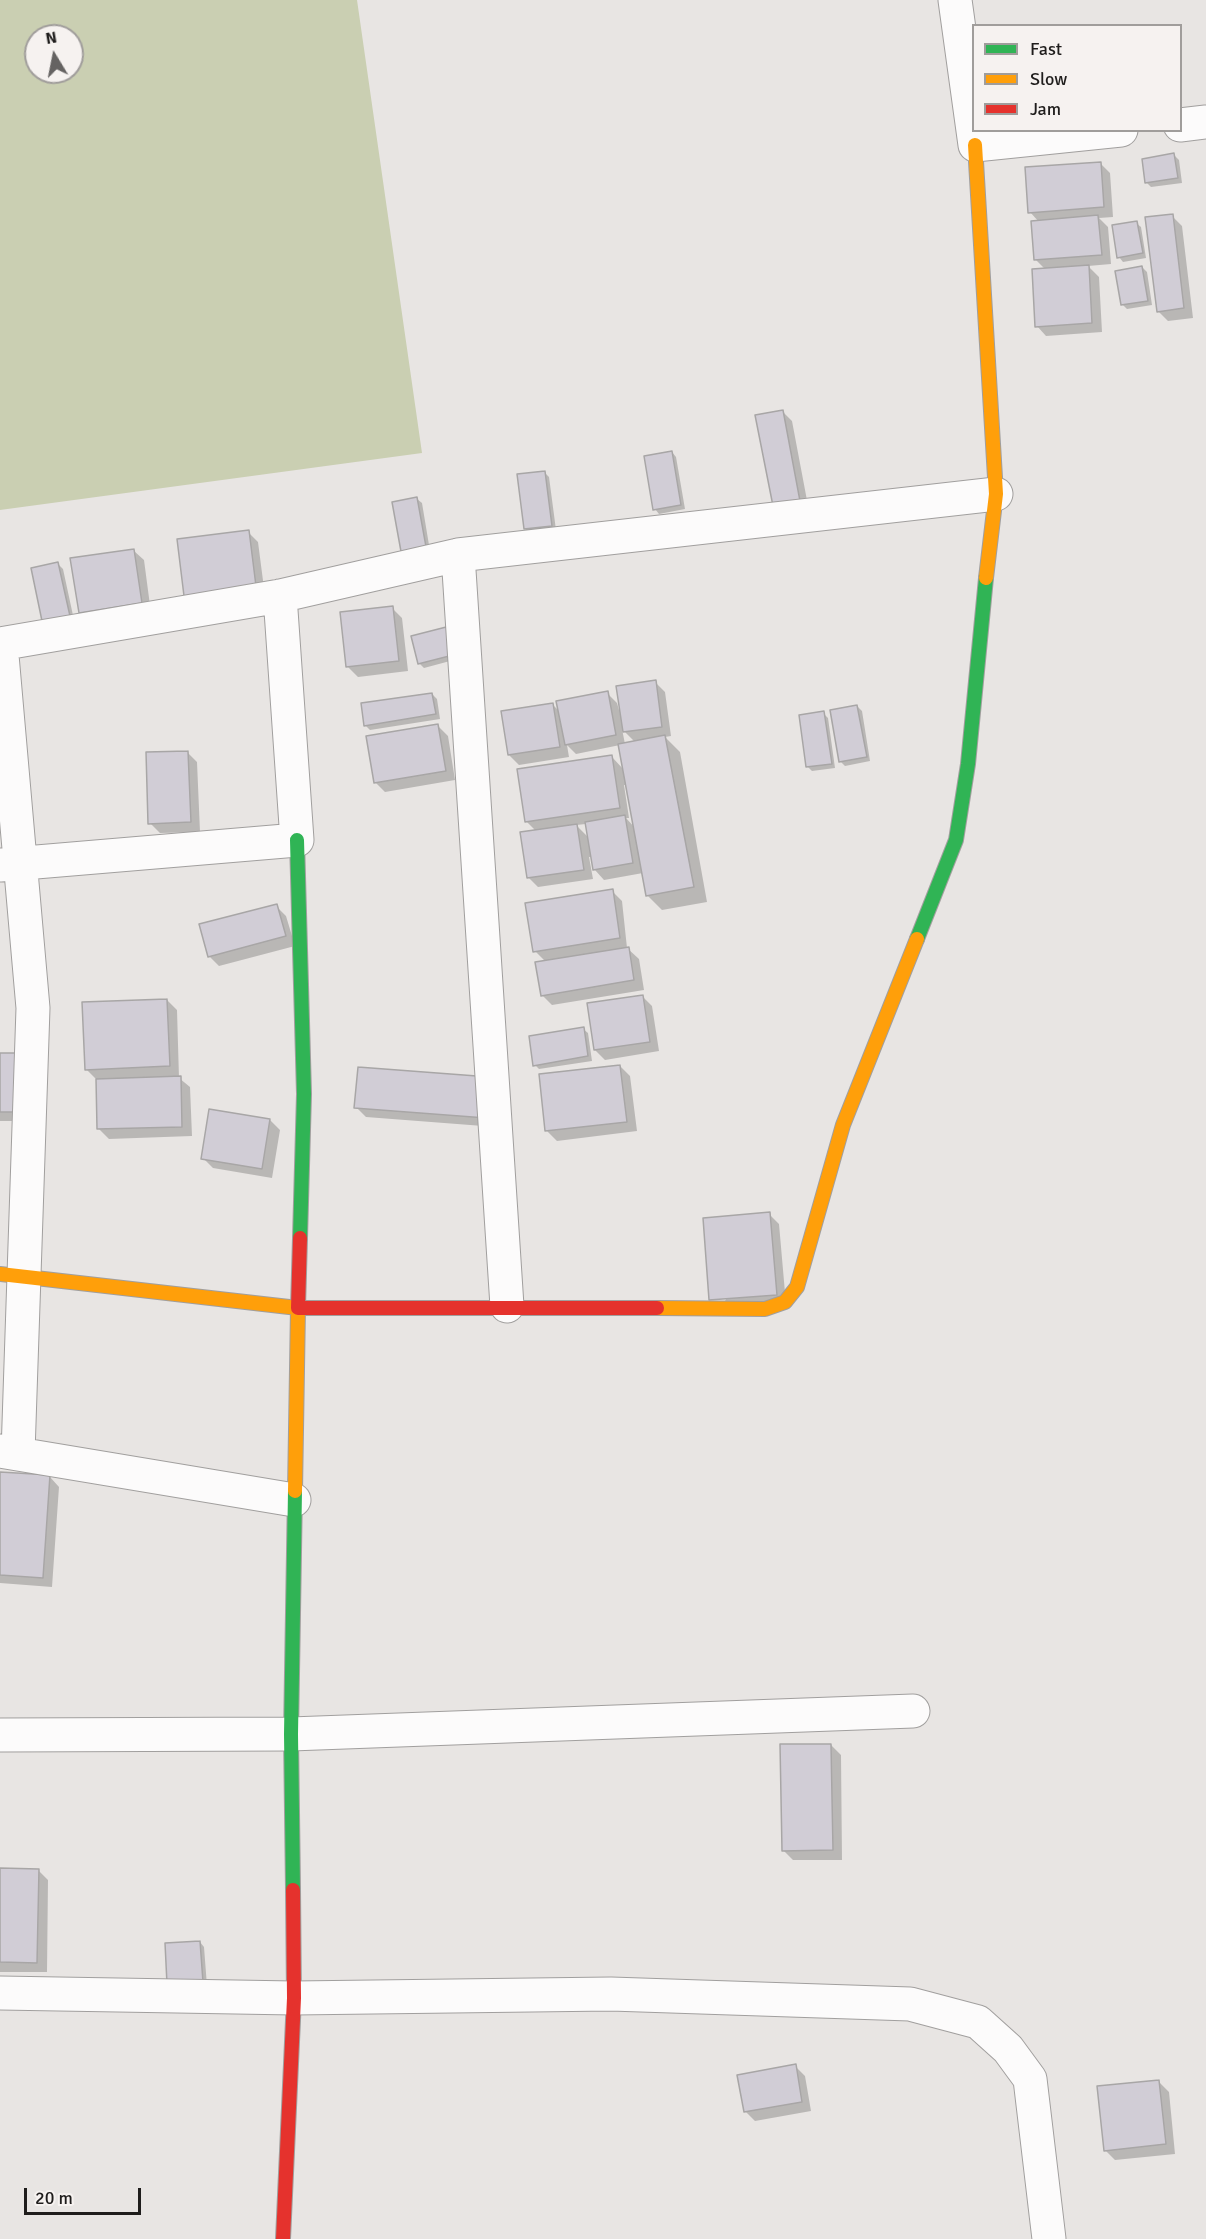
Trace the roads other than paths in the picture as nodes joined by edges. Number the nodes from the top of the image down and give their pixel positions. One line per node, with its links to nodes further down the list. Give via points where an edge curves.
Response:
1 (955, 0): 3 (street)
2 (1206, 122): 4 (street)
3 (972, 123)
4 (1182, 125)
5 (973, 132): 7 (street)
6 (1102, 132): 7 (street)
7 (975, 145): 8 (street)
8 (996, 494): 9 (street); 15 (street, via 968,764 956,840 843,1125 797,1287 785,1302 765,1309)
9 (458, 555): 10 (street); 15 (street)
10 (280, 596): 11 (street); 12 (street)
11 (1, 644): 13 (street)
12 (297, 840): 13 (street); 16 (street, via 304,1094)
13 (10, 865): 14 (street, via 33,1008)
14 (13, 1275): 16 (street); 17 (street)
15 (507, 1306): 16 (street)
16 (298, 1308): 18 (street)
17 (9, 1452): 18 (street)
18 (294, 1500): 20 (street)
19 (913, 1710): 20 (street)
20 (291, 1734): 21 (street); 23 (street)
21 (0, 1735)
22 (0, 1993): 23 (street)
23 (294, 1998): 24 (street); 25 (street, via 611,1994 910,2004 978,2022 1008,2049 1030,2079)
24 (283, 2239)
25 (1049, 2239)

